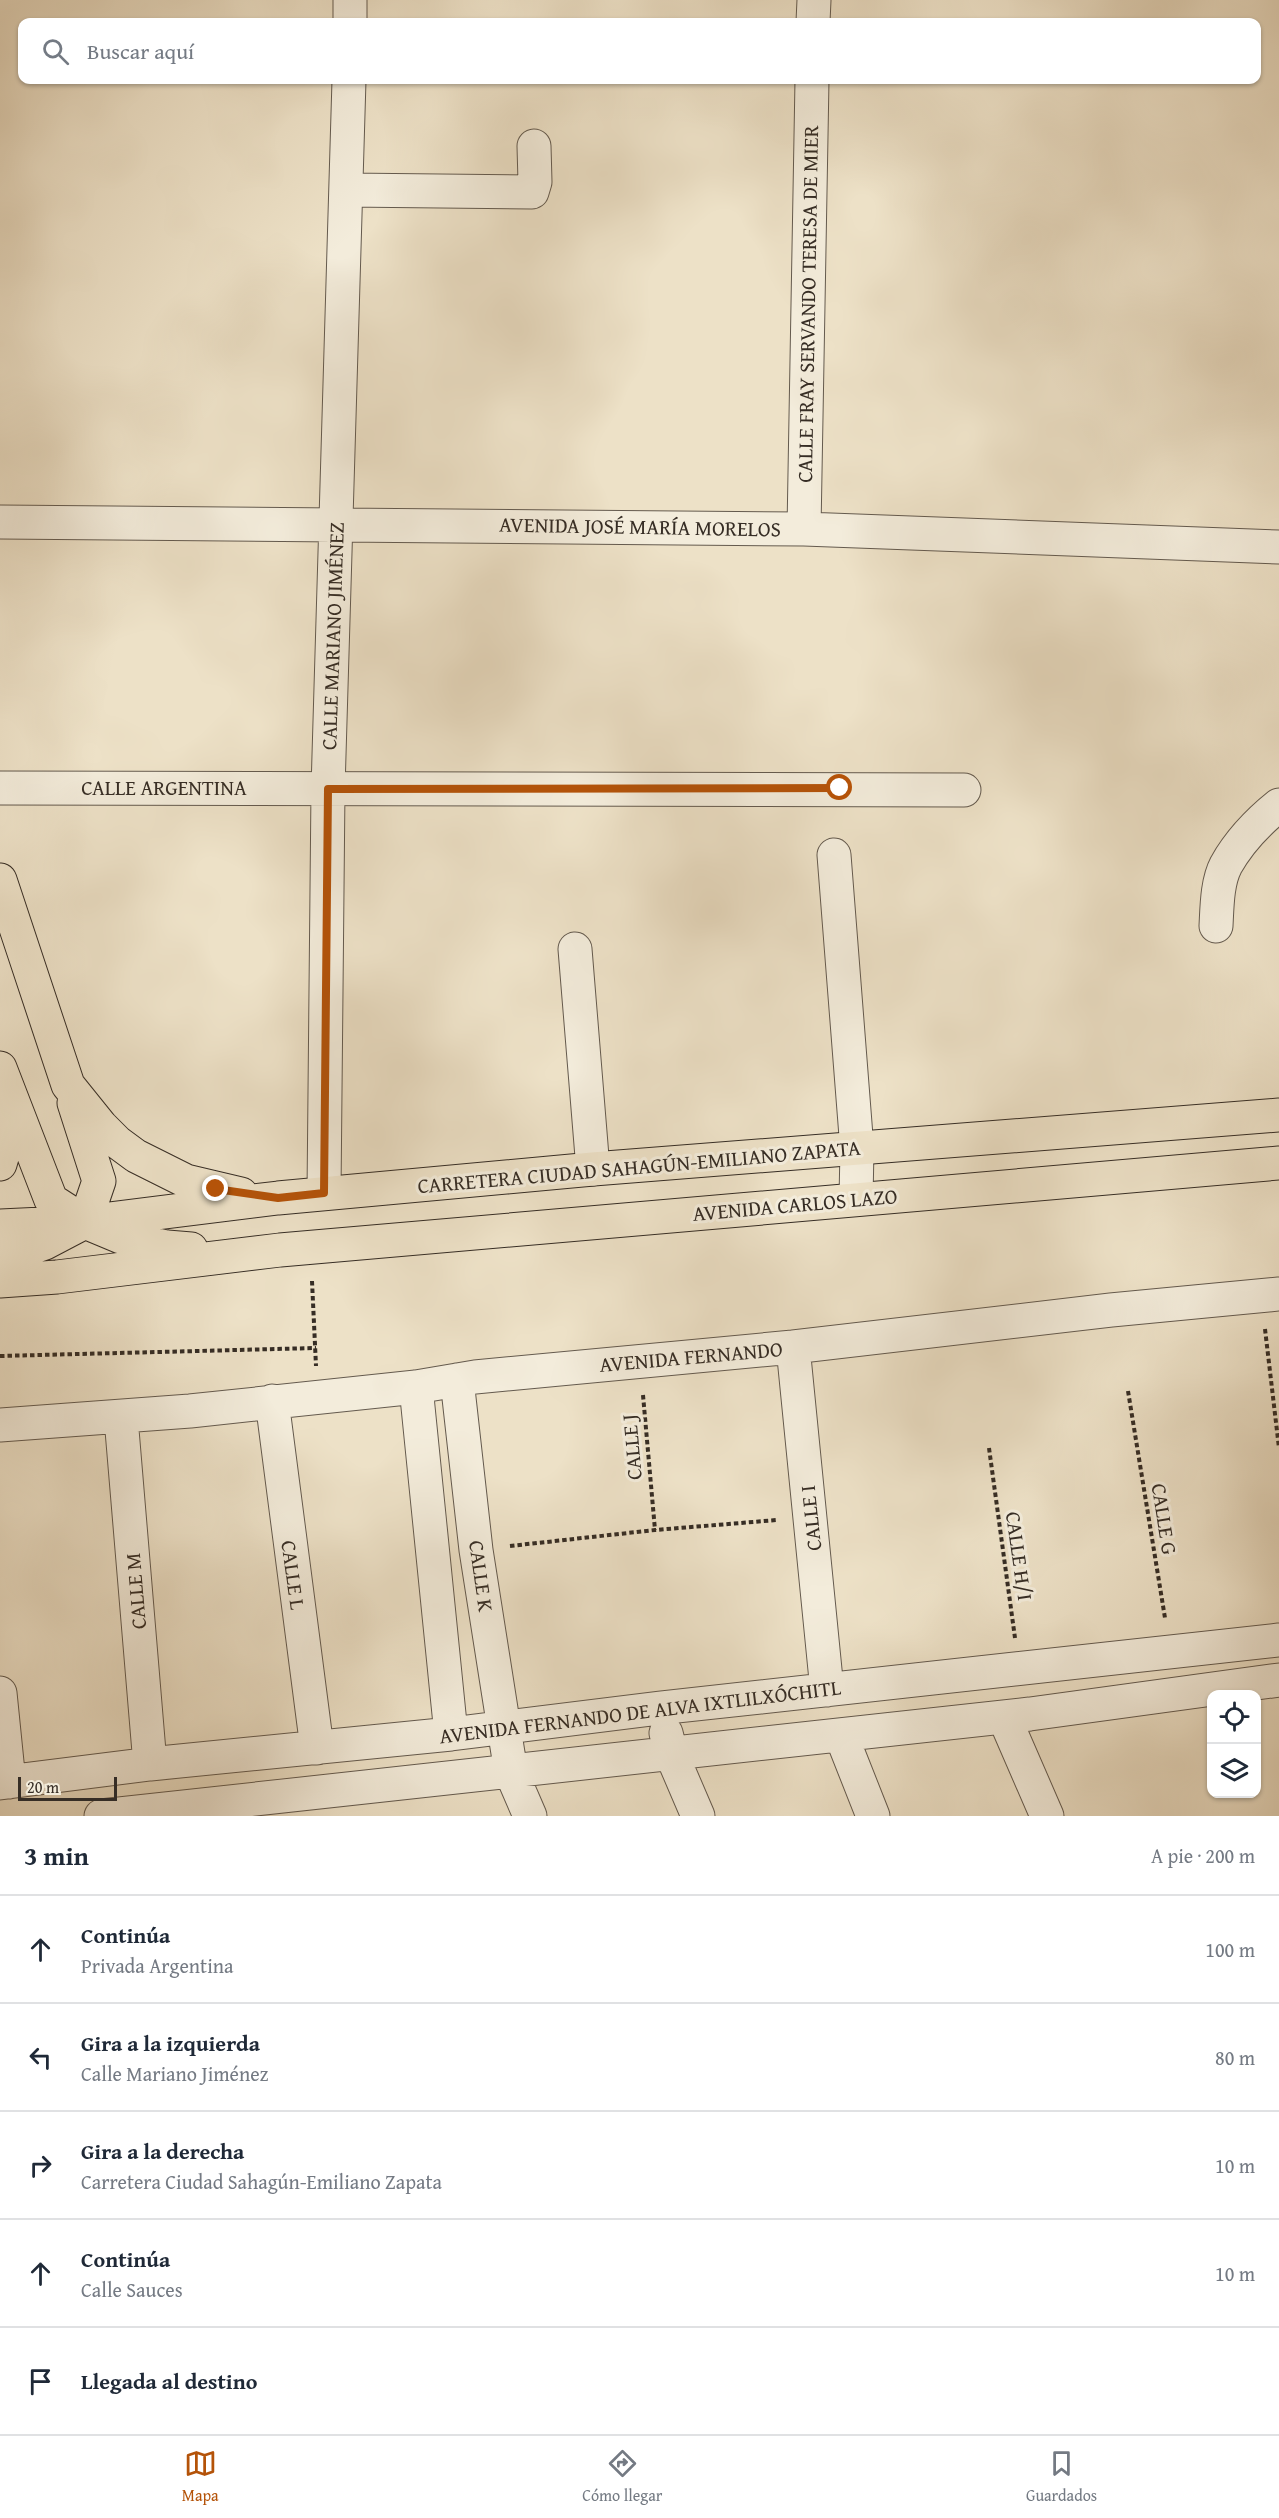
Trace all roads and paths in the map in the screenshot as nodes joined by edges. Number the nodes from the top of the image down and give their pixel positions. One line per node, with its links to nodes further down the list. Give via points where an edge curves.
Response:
1 (350, 0): 3 (street)
2 (814, 0): 4 (street)
3 (350, 18)
4 (813, 18)
5 (349, 84): 8 (street, CALLE MARIANO JIMÉNEZ)
6 (812, 84): 11 (street, CALLE FRAY SERVANDO TERESA DE MIER)
7 (534, 146): 8 (street, via 532,192)
8 (347, 190): 10 (street, CALLE MARIANO JIMÉNEZ)
9 (0, 522): 10 (street, AVENIDA JOSÉ MARÍA MORELOS)
10 (337, 524): 11 (street, AVENIDA JOSÉ MARÍA MORELOS); 14 (street, CALLE MARIANO JIMÉNEZ)
11 (804, 529): 12 (street, AVENIDA JOSÉ MARÍA MORELOS)
12 (1279, 547)
13 (0, 788): 14 (street, CALLE ARGENTINA)
14 (328, 789): 15 (street, CALLE ARGENTINA); 29 (street, CALLE MARIANO JIMÉNEZ)
15 (964, 790)
16 (1279, 805): 19 (street, via 1260,820 1225,867)
17 (834, 855): 25 (street)
18 (0, 880): 22 (main road)
19 (1216, 926)
20 (574, 949): 28 (street)
21 (0, 1068): 23 (main road)
22 (68, 1084): 30 (main road, via 100,1126 136,1156 206,1186); 32 (main road, via 99,1178)
23 (12, 1102): 27 (main road, via 11,1127); 32 (main road, via 48,1196)
24 (1279, 1115): 25 (main road, CARRETERA CIUDAD SAHAGÚN-EMILIANO ZAPATA)
25 (858, 1149): 28 (main road, CARRETERA CIUDAD SAHAGÚN-EMILIANO ZAPATA); 31 (street)
26 (1279, 1163): 31 (main road, AVENIDA CARLOS LAZO)
27 (0, 1164)
28 (593, 1169): 29 (main road, CARRETERA CIUDAD SAHAGÚN-EMILIANO ZAPATA)
29 (324, 1193): 30 (main road, CARRETERA CIUDAD SAHAGÚN-EMILIANO ZAPATA)
30 (278, 1198): 32 (main road, CARRETERA CIUDAD SAHAGÚN-EMILIANO ZAPATA)
31 (856, 1199): 35 (main road, AVENIDA CARLOS LAZO)
32 (85, 1222): 33 (main road, CARRETERA CIUDAD SAHAGÚN-EMILIANO ZAPATA); 34 (main road, via 45,1244); 35 (main road, via 121,1237 167,1247)
33 (0, 1226)
34 (0, 1259)
35 (301, 1259): 36 (main road); 38 (path)
36 (0, 1281)
37 (1270, 1294): 39 (street, AVENIDA FERNANDO); 50 (path)
38 (315, 1337)
39 (793, 1347): 42 (street, AVENIDA FERNANDO); 51 (street, CALLE I)
40 (315, 1348): 41 (path)
41 (0, 1356)
42 (640, 1362): 43 (street, AVENIDA FERNANDO); 52 (path, CALLE J)
43 (457, 1380): 44 (street, AVENIDA FERNANDO); 53 (street, CALLE K)
44 (416, 1387): 46 (street, AVENIDA FERNANDO); 63 (street)
45 (1128, 1391): 55 (path, CALLE G)
46 (272, 1401): 47 (street, AVENIDA FERNANDO); 65 (street, CALLE L)
47 (121, 1418): 48 (street, AVENIDA FERNANDO); 67 (street, CALLE M)
48 (0, 1425)
49 (989, 1448): 56 (path, CALLE H/I)
50 (1279, 1448)
51 (811, 1518): 52 (path); 58 (street, CALLE I)
52 (655, 1530): 53 (path)
53 (476, 1550): 62 (street, CALLE K)
54 (1279, 1640): 55 (street, AVENIDA FERNANDO DE ALVA IXTLILXÓCHITL)
55 (1170, 1651): 56 (street, AVENIDA FERNANDO DE ALVA IXTLILXÓCHITL)
56 (1019, 1668): 58 (street, AVENIDA FERNANDO DE ALVA IXTLILXÓCHITL)
57 (1279, 1680): 61 (street, AVENIDA FERNANDO DE ALVA IXTLILXÓCHITL)
58 (827, 1690): 60 (street, AVENIDA FERNANDO DE ALVA IXTLILXÓCHITL)
59 (0, 1693): 69 (street)
60 (660, 1708): 62 (street, AVENIDA FERNANDO DE ALVA IXTLILXÓCHITL); 66 (street)
61 (1004, 1717): 64 (street, AVENIDA FERNANDO DE ALVA IXTLILXÓCHITL); 76 (street)
62 (504, 1728): 63 (street, AVENIDA FERNANDO DE ALVA IXTLILXÓCHITL); 68 (street, CALLE K)
63 (451, 1734): 65 (street, AVENIDA FERNANDO DE ALVA IXTLILXÓCHITL)
64 (841, 1735): 66 (street, AVENIDA FERNANDO DE ALVA IXTLILXÓCHITL); 75 (street)
65 (317, 1748): 67 (street, AVENIDA FERNANDO DE ALVA IXTLILXÓCHITL)
66 (671, 1753): 68 (street, AVENIDA FERNANDO DE ALVA IXTLILXÓCHITL); 74 (street)
67 (150, 1764): 69 (street, AVENIDA FERNANDO DE ALVA IXTLILXÓCHITL)
68 (511, 1772): 70 (street, AVENIDA FERNANDO DE ALVA IXTLILXÓCHITL); 73 (street, CALLE K)
69 (5, 1782)
70 (351, 1803): 71 (street, AVENIDA FERNANDO DE ALVA IXTLILXÓCHITL)
71 (185, 1811): 72 (street, AVENIDA FERNANDO DE ALVA IXTLILXÓCHITL)
72 (101, 1816)
73 (530, 1816)
74 (699, 1816)
75 (873, 1816)
76 (1047, 1816)

